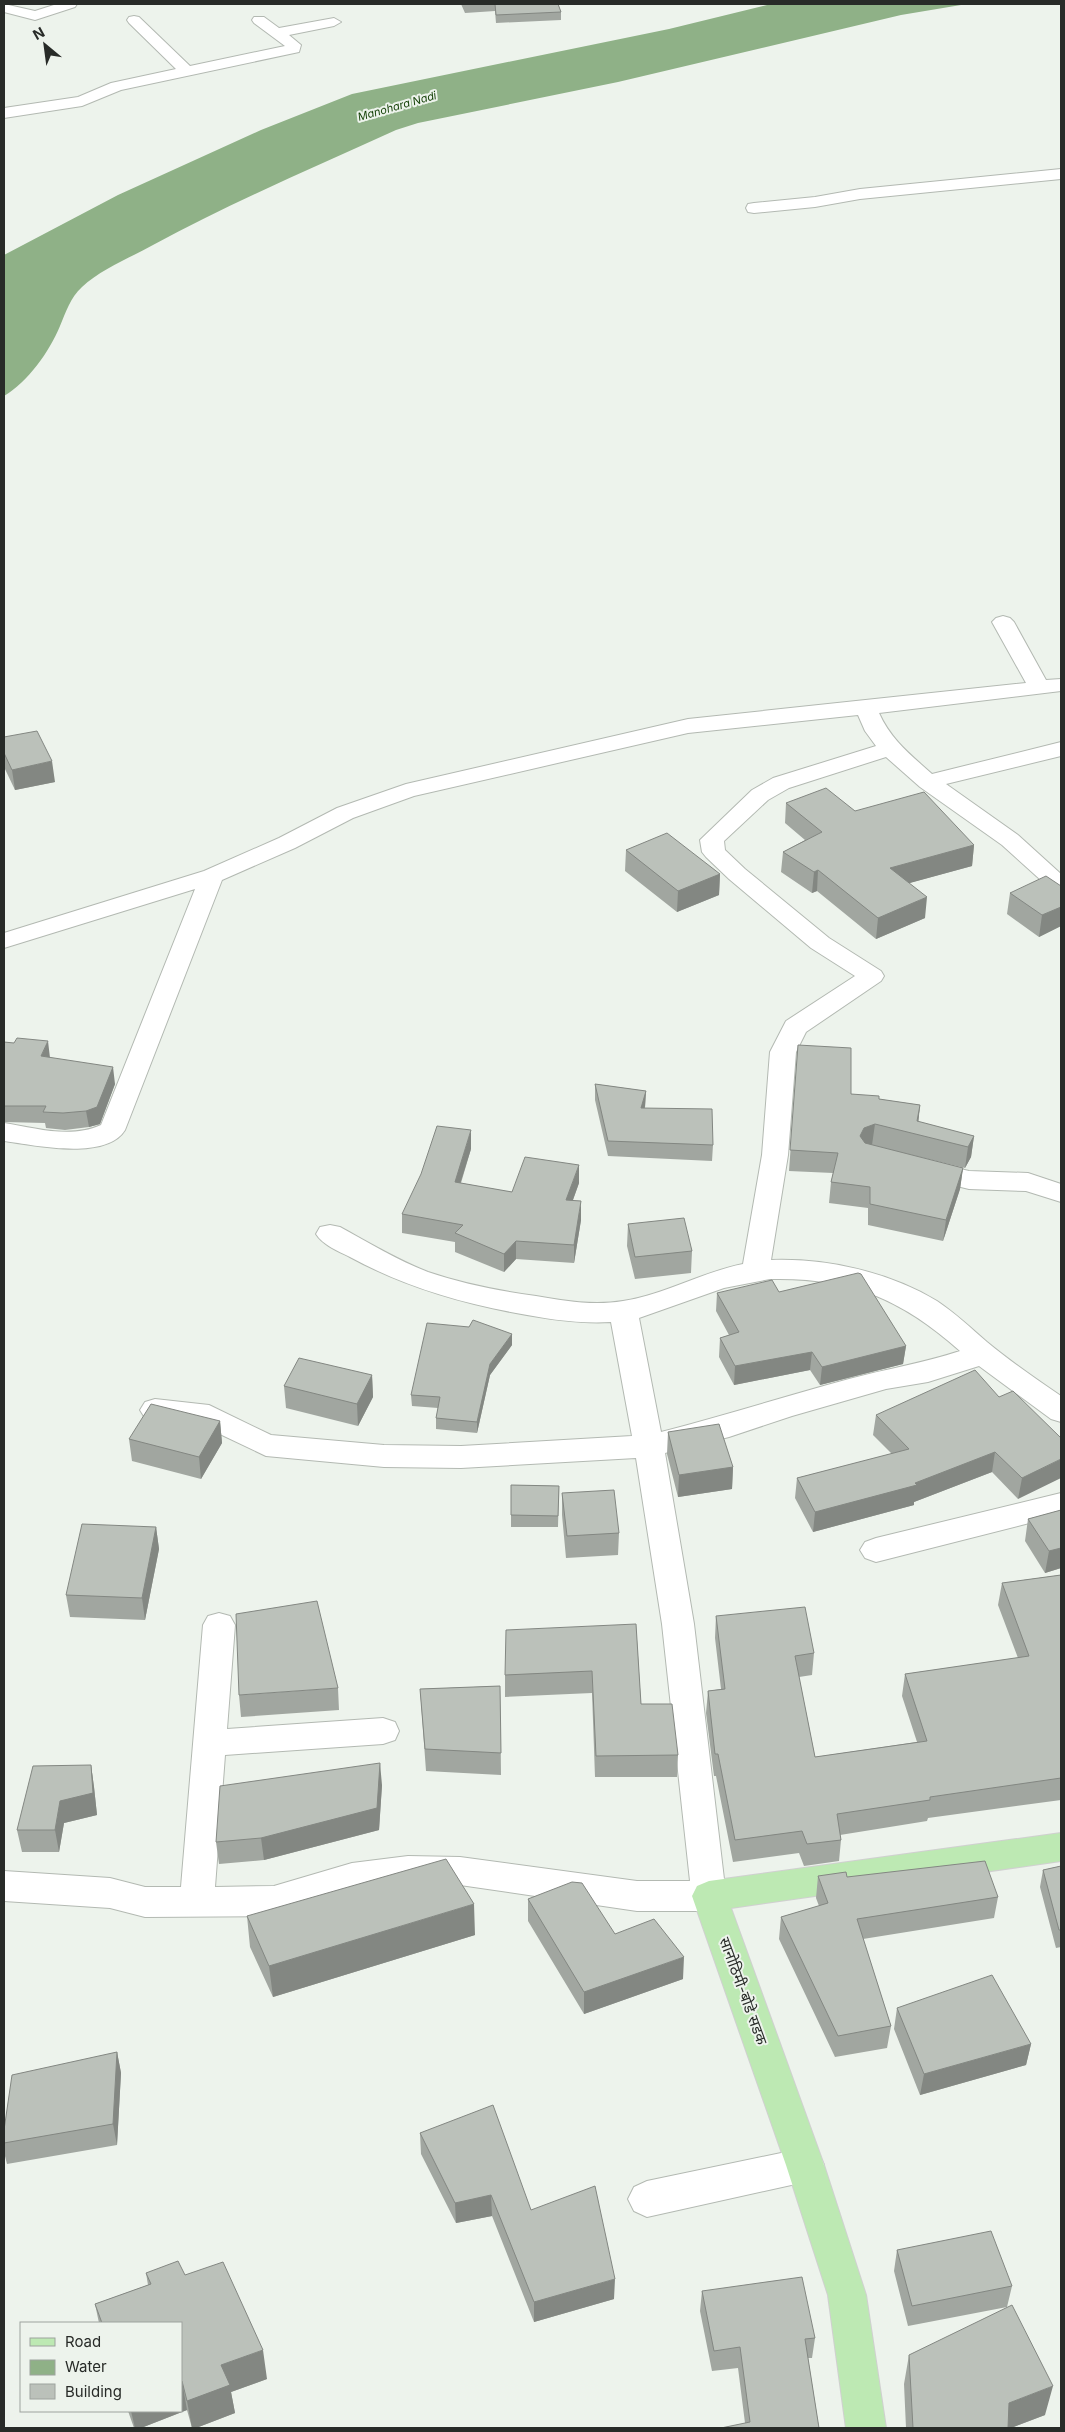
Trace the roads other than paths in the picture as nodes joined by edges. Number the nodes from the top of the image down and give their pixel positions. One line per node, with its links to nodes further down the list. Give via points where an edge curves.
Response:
1 (70, 4): 2 (street, via 35,16)
2 (4, 7)
3 (134, 20): 7 (street)
4 (259, 20): 6 (street)
5 (334, 22): 6 (street)
6 (276, 33): 7 (street, via 294,49)
7 (188, 72): 8 (street, via 116,86 82,101)
8 (4, 112)
9 (1061, 174): 10 (street)
10 (754, 208)
11 (1003, 622): 13 (street)
12 (1061, 685): 13 (street)
13 (1039, 688): 14 (street)
14 (866, 708): 15 (street, via 876,731); 18 (street, via 688,726 406,791 345,813)
15 (890, 749): 17 (street); 25 (street, via 781,783 760,795 712,840 714,852 737,874 820,943 872,976 795,1027 783,1052 775,1155)
16 (1061, 749): 17 (street)
17 (928, 782): 19 (street, via 1010,840)
18 (212, 876): 20 (street); 21 (street, via 112,1130 97,1139 76,1142)
19 (1061, 886)
20 (4, 941)
21 (4, 1132)
22 (901, 1163): 23 (street, via 969,1180 1028,1182)
23 (1061, 1193)
24 (330, 1234): 26 (street, via 429,1282 482,1296 554,1310)
25 (756, 1269): 26 (street); 27 (street, via 790,1267 864,1281 928,1309)
26 (623, 1311): 30 (street)
27 (982, 1354): 29 (street); 30 (street, via 928,1372 886,1379 729,1426)
28 (151, 1409): 30 (street, via 209,1416 266,1445 384,1456 461,1457)
29 (1061, 1411)
30 (649, 1446): 38 (street, via 678,1624)
31 (1061, 1504): 32 (street)
32 (876, 1550)
33 (219, 1625): 35 (street)
34 (383, 1731): 35 (street)
35 (211, 1743): 39 (street)
36 (1061, 1847): 38 (main road)
37 (4, 1886): 39 (street, via 110,1894 145,1902)
38 (709, 1896): 39 (street, via 637,1896 460,1871 408,1870 352,1878 274,1901); 40 (main road, सानोठिमी-बोडे सडक)
39 (198, 1900)
40 (805, 2165): 41 (street); 42 (main road, सानोठिमी-बोडे सडक, via 847,2295)
41 (647, 2199)
42 (866, 2428)

